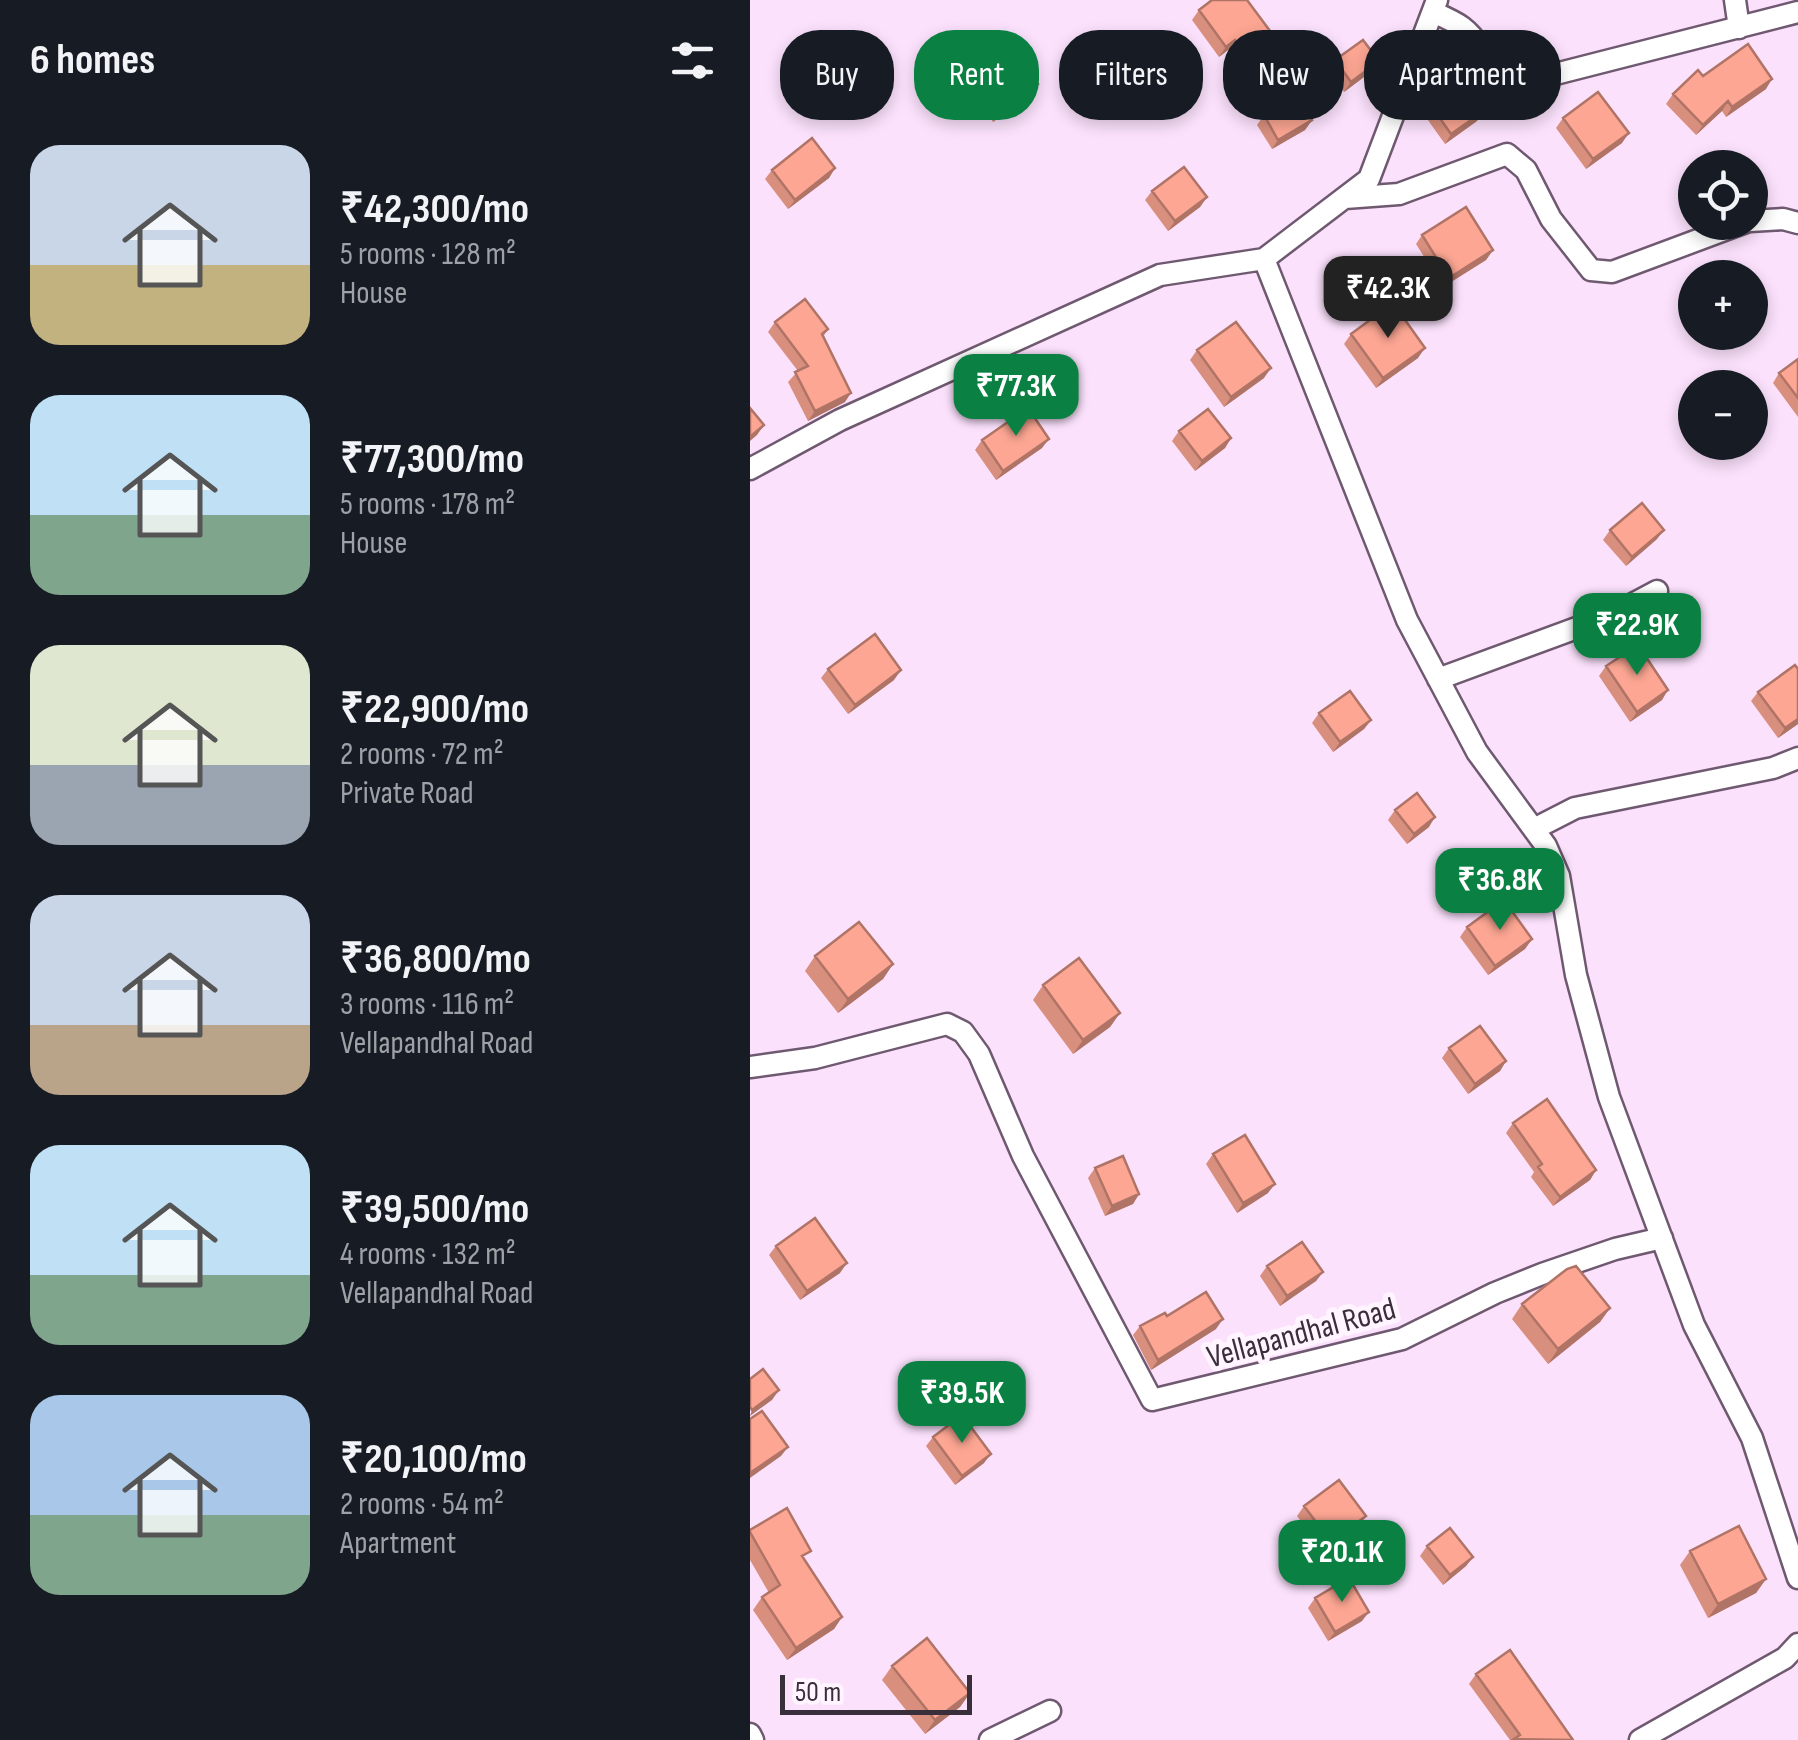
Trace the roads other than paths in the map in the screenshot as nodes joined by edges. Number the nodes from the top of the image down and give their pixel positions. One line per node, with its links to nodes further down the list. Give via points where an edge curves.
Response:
1 (1735, 0): 4 (street)
2 (1435, 6): 4 (street, via 1512,81); 5 (street, via 1368,179)
3 (1798, 12): 4 (street)
4 (1740, 28)
5 (1344, 198): 8 (street, via 1399,194 1507,154 1526,170 1551,219 1592,270 1612,272); 9 (street)
6 (1768, 221): 7 (street)
7 (1798, 223)
8 (1699, 240)
9 (1264, 258): 10 (street, via 1160,276 840,420); 12 (street, via 1408,620)
10 (750, 469)
11 (1657, 591): 12 (street, via 1612,615)
12 (1438, 678): 14 (street, via 1477,752)
13 (1798, 758): 14 (street, via 1576,808)
14 (1534, 828): 16 (street, via 1559,876 1576,975 1609,1097)
15 (750, 1067): 16 (street, Vellapandhal Road, via 816,1058 947,1024 963,1032 1152,1400 1402,1339 1542,1274)
16 (1662, 1238): 17 (street, via 1694,1325 1752,1438)
17 (1798, 1578)
18 (1798, 1644): 21 (street, via 1785,1658)
19 (1050, 1711): 20 (street)
20 (990, 1740)
21 (1640, 1740)

